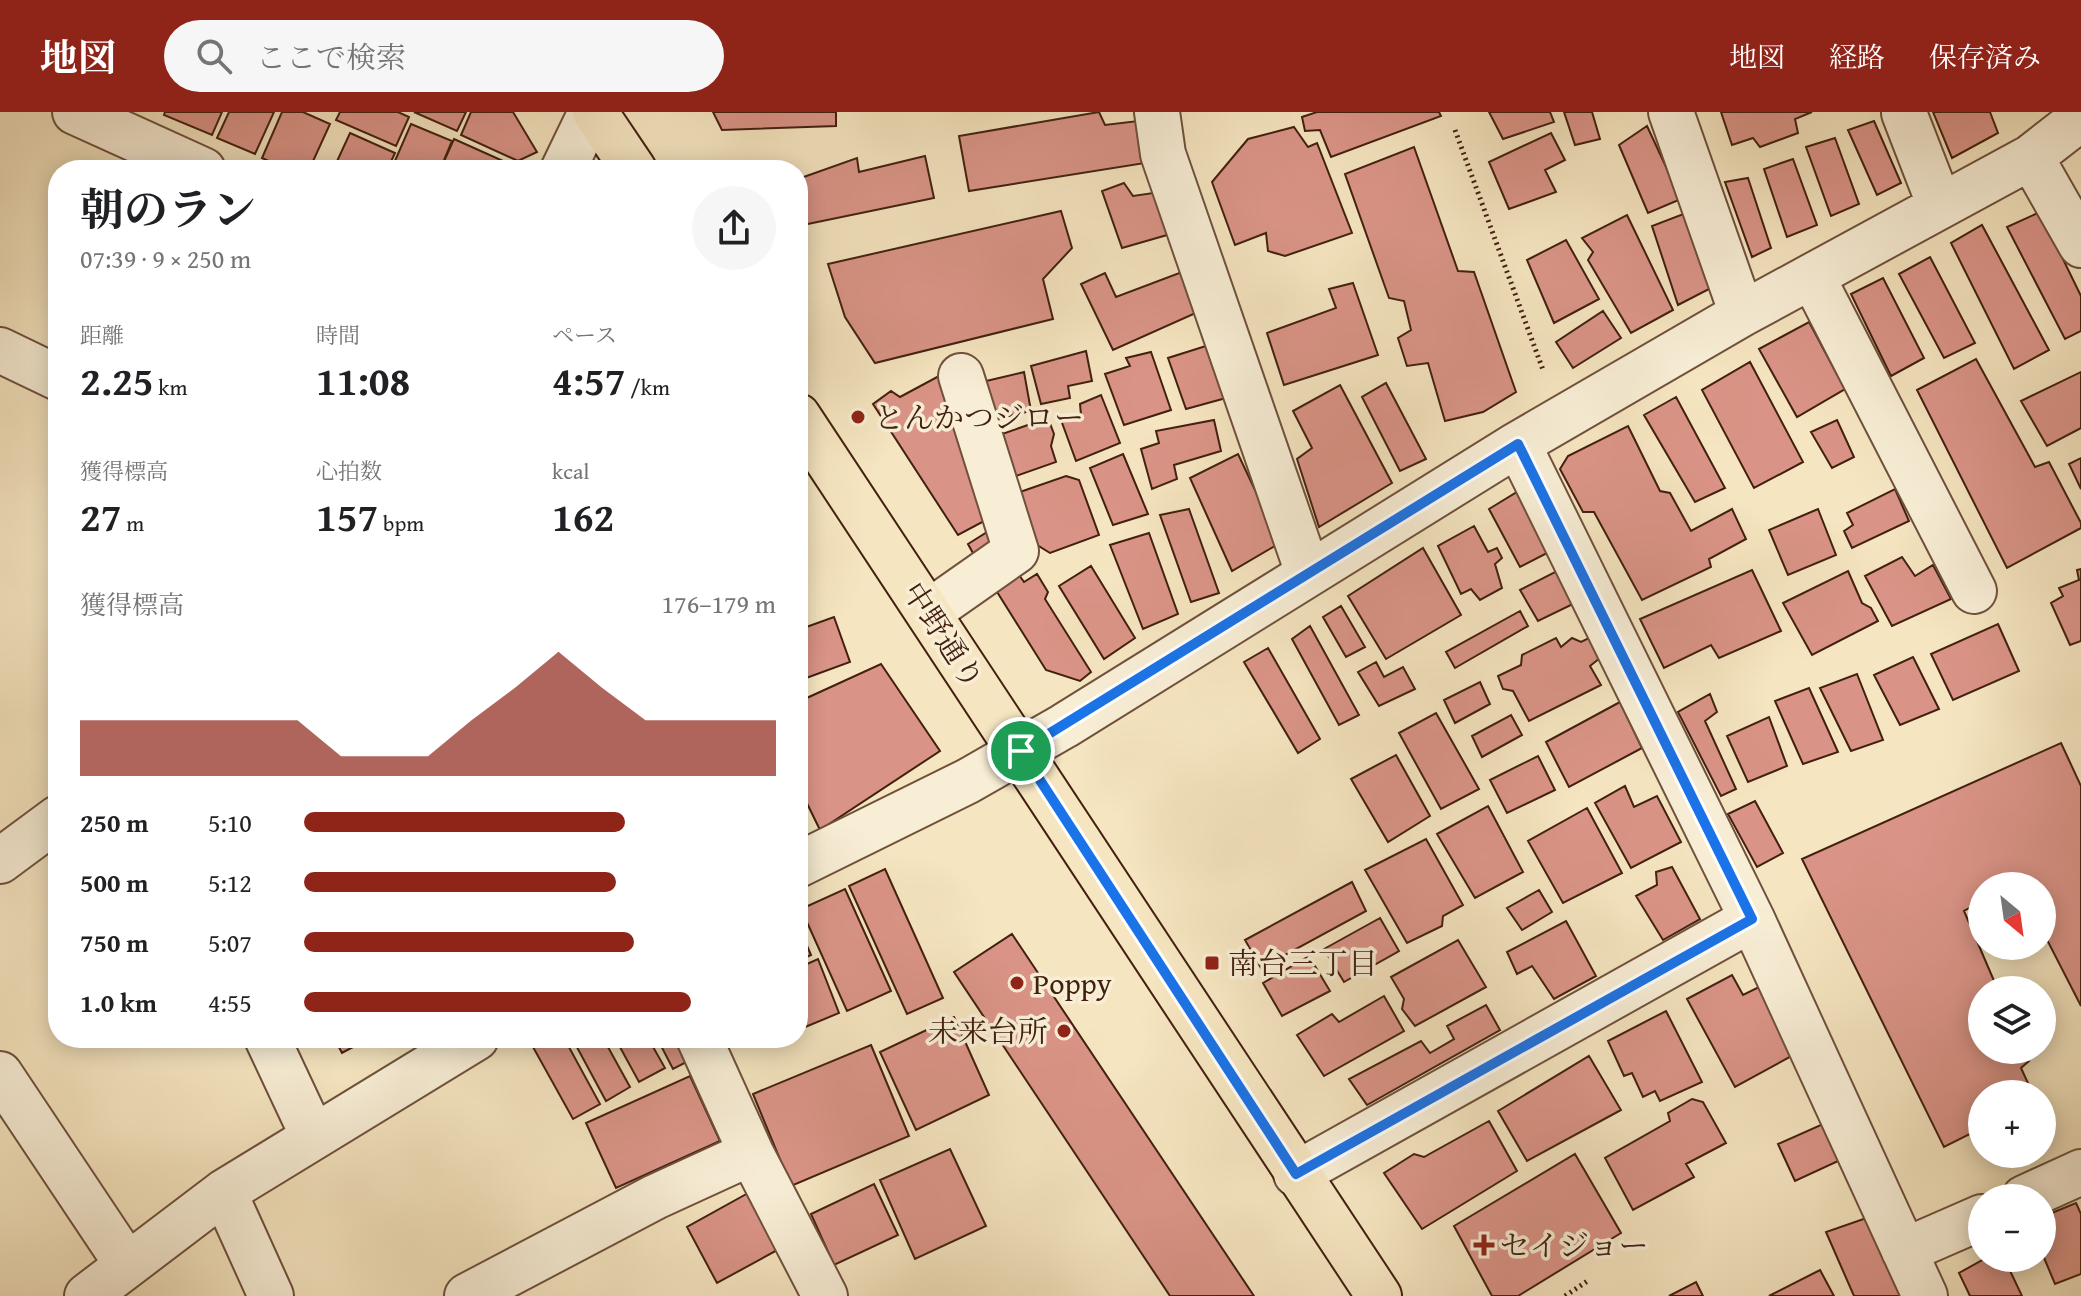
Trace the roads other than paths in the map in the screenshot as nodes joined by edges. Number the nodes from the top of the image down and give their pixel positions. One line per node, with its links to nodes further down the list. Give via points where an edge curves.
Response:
1 (75, 112): 8 (street)
2 (593, 112): 9 (street); 10 (main road)
3 (1157, 112): 20 (street, via 1163,154)
4 (1671, 112): 14 (street)
5 (1904, 113): 11 (street)
6 (2081, 118): 7 (street)
7 (2031, 157): 11 (street); 12 (street)
8 (181, 160)
9 (568, 160)
10 (627, 160)
11 (1940, 206): 13 (street)
12 (2081, 245)
13 (1812, 276): 14 (street); 21 (street)
14 (1742, 314): 19 (street)
15 (0, 350): 16 (street)
16 (48, 373)
17 (961, 376): 22 (street, via 1016,551)
18 (808, 431): 22 (main road, 中野通り)
19 (1518, 444): 20 (street); 27 (street)
20 (1308, 573): 23 (street)
21 (1974, 591)
22 (929, 612): 23 (main road, 中野通り)
23 (1021, 751): 25 (street); 35 (main road, 中野通り)
24 (48, 825): 26 (street)
25 (808, 860)
26 (0, 861)
27 (1752, 919): 35 (street); 39 (street)
28 (272, 1048): 32 (street)
29 (459, 1048): 32 (street)
30 (704, 1048): 33 (street)
31 (0, 1074): 40 (street)
32 (313, 1136): 37 (street)
33 (751, 1153): 43 (street); 44 (street)
34 (2081, 1172): 36 (street)
35 (1296, 1174): 45 (main road, 中野通り)
36 (2055, 1184)
37 (224, 1192): 40 (street); 42 (street)
38 (1968, 1223): 39 (street)
39 (1904, 1251): 46 (street)
40 (126, 1263): 41 (street)
41 (87, 1296)
42 (271, 1296)
43 (467, 1296)
44 (825, 1296)
45 (1379, 1296)
46 (1925, 1296)

